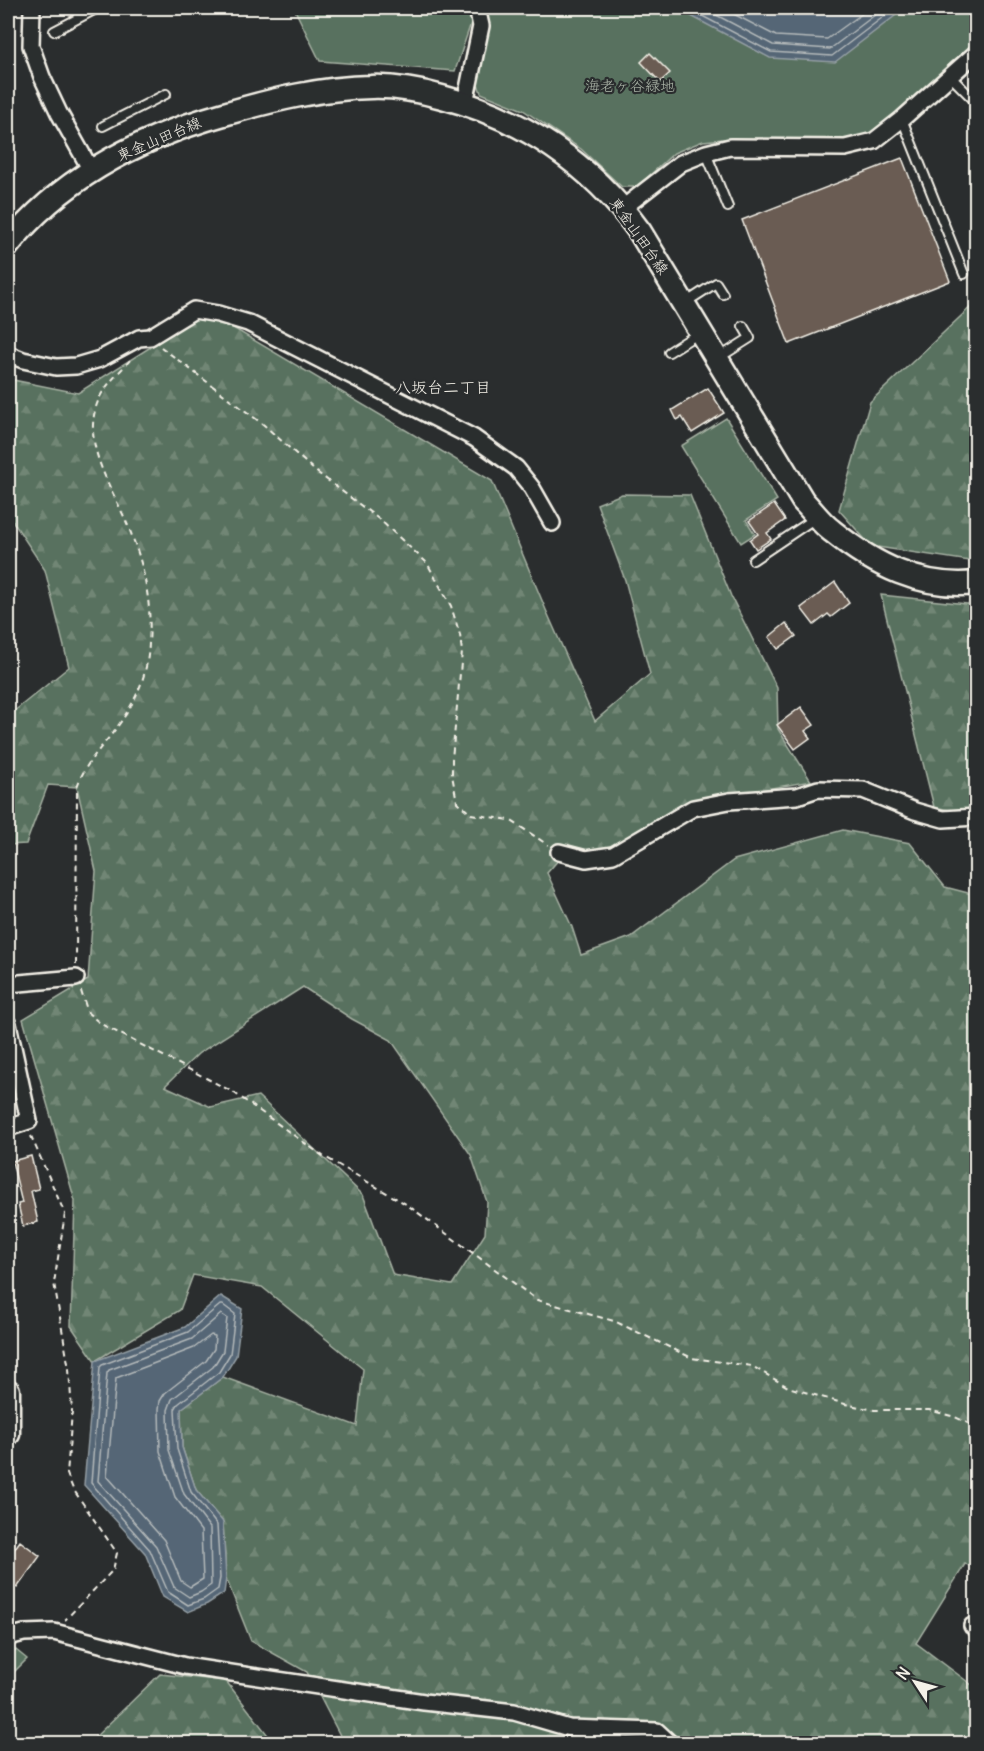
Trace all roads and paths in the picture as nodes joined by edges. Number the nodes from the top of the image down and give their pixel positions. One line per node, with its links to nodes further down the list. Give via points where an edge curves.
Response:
1 (32, 8): 15 (street, via 31,46 42,77)
2 (75, 8): 5 (lane)
3 (98, 8): 5 (lane)
4 (477, 8): 11 (street, via 481,26)
5 (79, 17): 6 (lane)
6 (54, 31)
7 (976, 53): 8 (street)
8 (951, 77): 10 (lane); 12 (street)
9 (166, 94): 13 (lane)
10 (976, 102)
11 (465, 103): 15 (main road, 東金山田台線, via 422,92 373,87 324,91 190,123 140,143); 17 (main road, 東金山田台線, via 508,119 557,148)
12 (902, 119): 14 (street, via 874,141 845,148 730,147); 19 (lane)
13 (103, 126)
14 (706, 153): 16 (lane); 17 (street, via 681,163)
15 (91, 171): 18 (main road, 東金山田台線, via 24,225)
16 (728, 207)
17 (623, 208): 21 (main road, 東金山田台線)
18 (8, 245)
19 (964, 274)
20 (723, 294): 21 (lane, via 716,283)
21 (683, 303): 23 (main road, 東金山田台線)
22 (743, 326): 27 (lane, via 750,338)
23 (701, 332): 25 (lane); 27 (main road, 東金山田台線)
24 (150, 337): 26 (street, via 139,338 100,359 76,366 56,368); 29 (street, via 194,310 248,323 474,438 516,468); 33 (path, via 264,425 427,563 451,606 460,635 462,652 452,759 457,802 471,814 510,820); 34 (path, via 99,397 94,415 93,440 101,468 132,534 143,571 149,644 137,696 82,771 77,787)
25 (669, 352)
26 (8, 354)
27 (717, 359): 28 (main road, 東金山田台線, via 804,501)
28 (818, 516): 30 (lane); 31 (main road, 東金山田台線, via 830,530 876,563 911,578 962,585)
29 (552, 523)
30 (753, 560)
31 (976, 583)
32 (976, 817): 33 (street, via 944,819 864,790 818,789 797,796 693,808 613,855 586,860)
33 (559, 852)
34 (76, 978): 35 (street); 40 (path, via 88,1013 101,1024 233,1092 323,1156 406,1204 537,1300 614,1321 692,1358 752,1366 788,1387 845,1404 874,1410 929,1410)
35 (8, 984)
36 (8, 1024): 37 (street)
37 (29, 1121): 38 (street); 42 (path, via 31,1140 65,1214 54,1283 72,1412 67,1474 117,1553 113,1570)
38 (8, 1128)
39 (8, 1390): 41 (main road)
40 (976, 1427)
41 (8, 1434)
42 (54, 1632): 43 (street); 44 (street, via 185,1666 514,1712 569,1728 657,1731)
43 (8, 1637)
44 (671, 1743)

